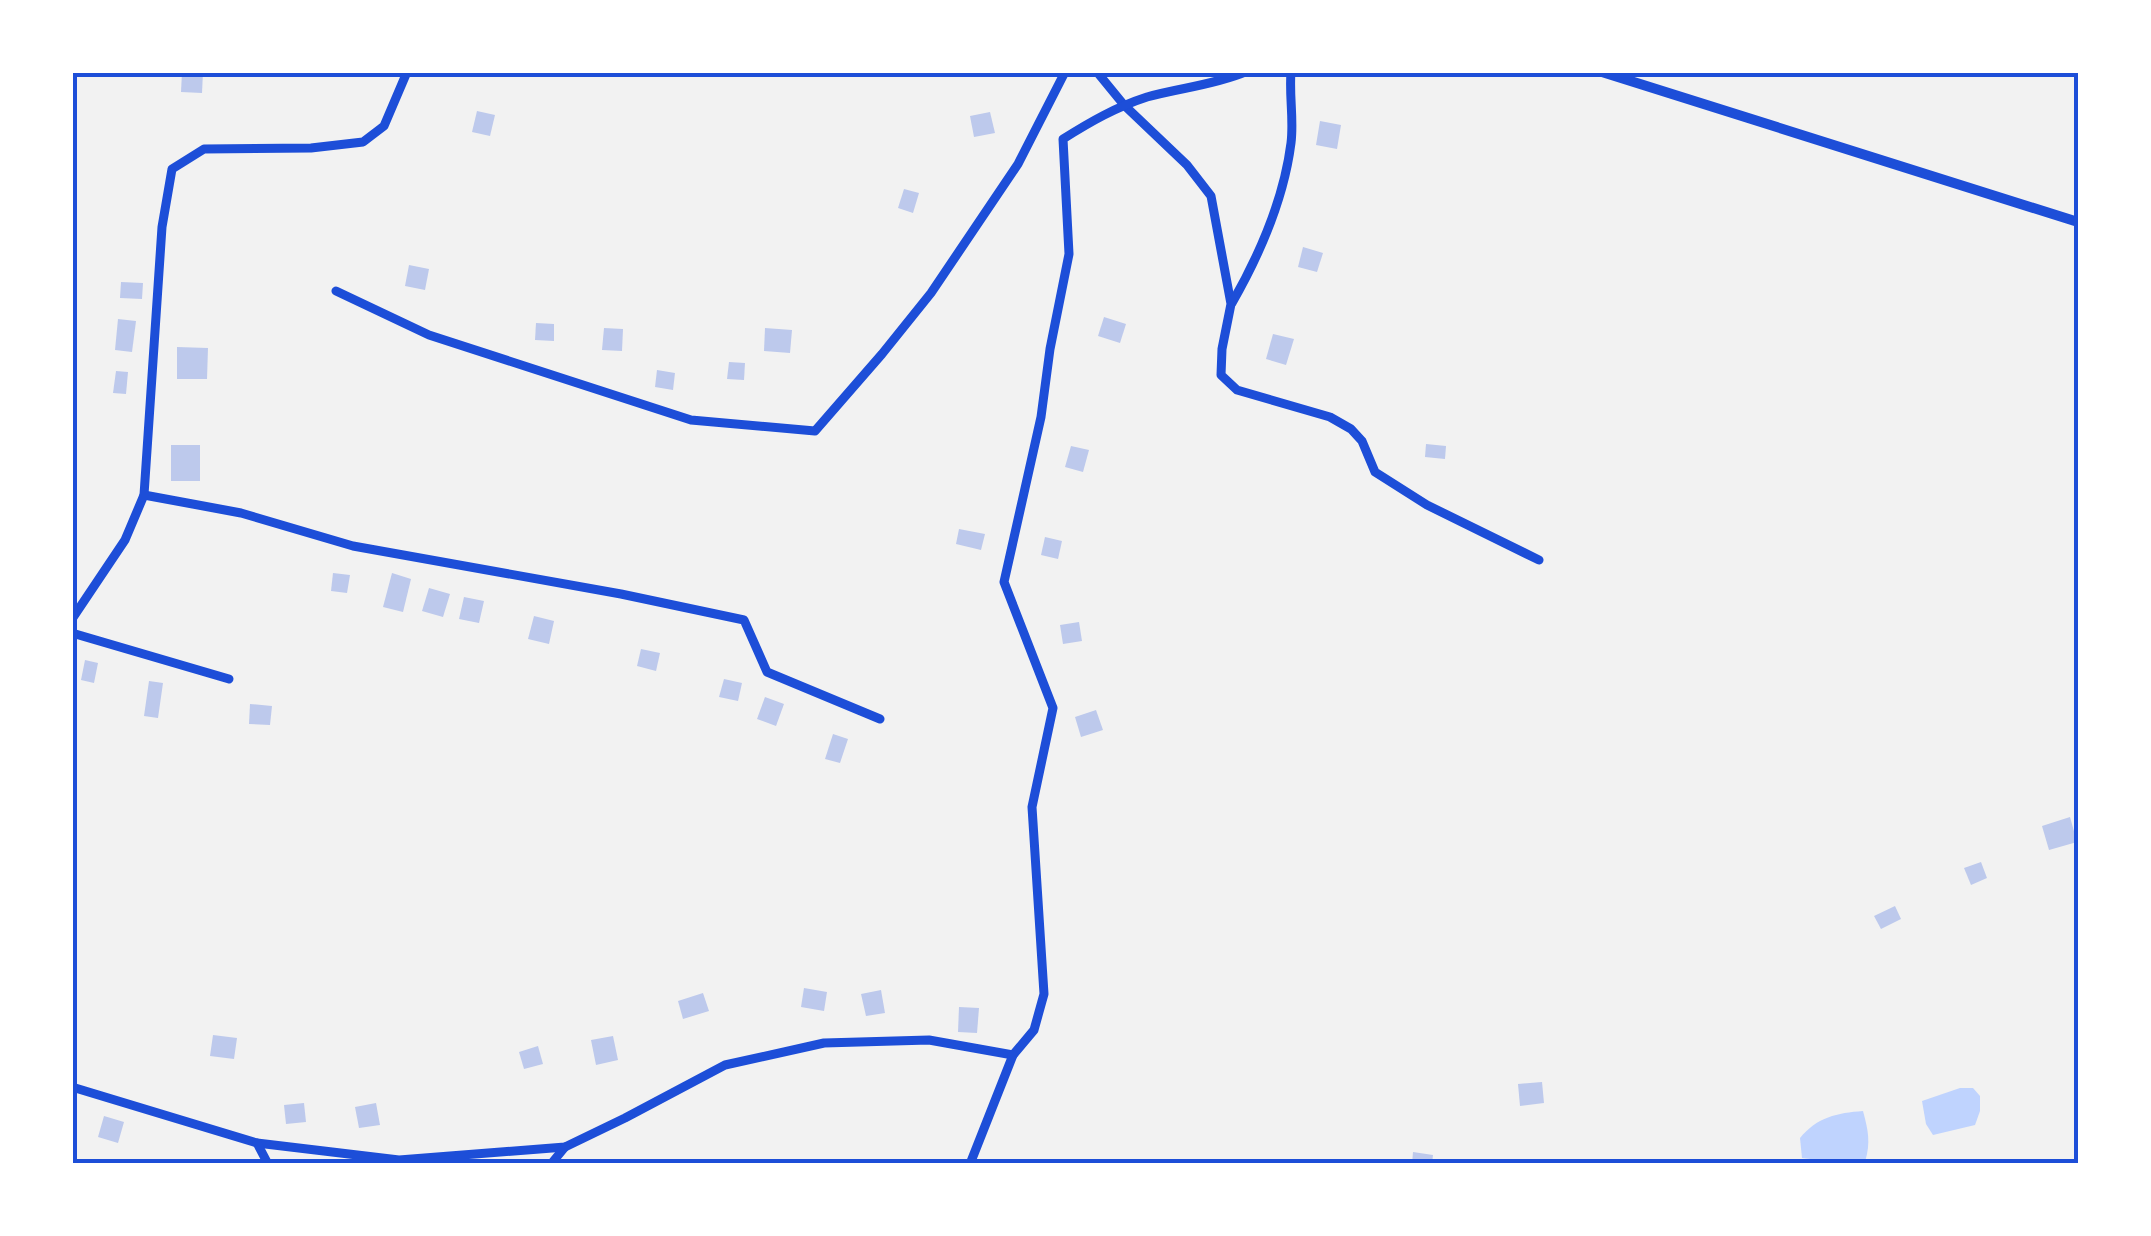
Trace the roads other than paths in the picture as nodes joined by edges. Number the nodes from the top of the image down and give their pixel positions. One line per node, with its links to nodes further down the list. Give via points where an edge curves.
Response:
1 (407, 72): 11 (street, via 384,126 363,142 204,149 172,169)
2 (1065, 72): 9 (street, via 1018,164 931,293 815,432 691,420 429,334)
3 (1097, 72): 7 (street)
4 (1246, 72): 7 (street)
5 (1291, 72): 10 (street, via 1294,120 1284,179 1252,268)
6 (1602, 72): 8 (street)
7 (1124, 106): 10 (street, via 1212,196); 17 (street, via 1063,139 1070,254 1004,582 1053,708 1032,808 1044,994 1034,1030)
8 (2078, 222)
9 (336, 290)
10 (1231, 304): 12 (street, via 1221,375 1237,390 1330,417 1362,441 1375,472)
11 (144, 495): 13 (street, via 124,540); 16 (street, via 241,513 354,546 744,620 766,672)
12 (1540, 560)
13 (72, 619)
14 (72, 633): 15 (street)
15 (229, 679)
16 (880, 720)
17 (1013, 1055): 20 (street, via 928,1040 824,1043 725,1065); 24 (street)
18 (72, 1087): 19 (street)
19 (257, 1142): 21 (street); 22 (street)
20 (565, 1147): 21 (street); 23 (street)
21 (361, 1161)
22 (268, 1164)
23 (551, 1164)
24 (970, 1164)

